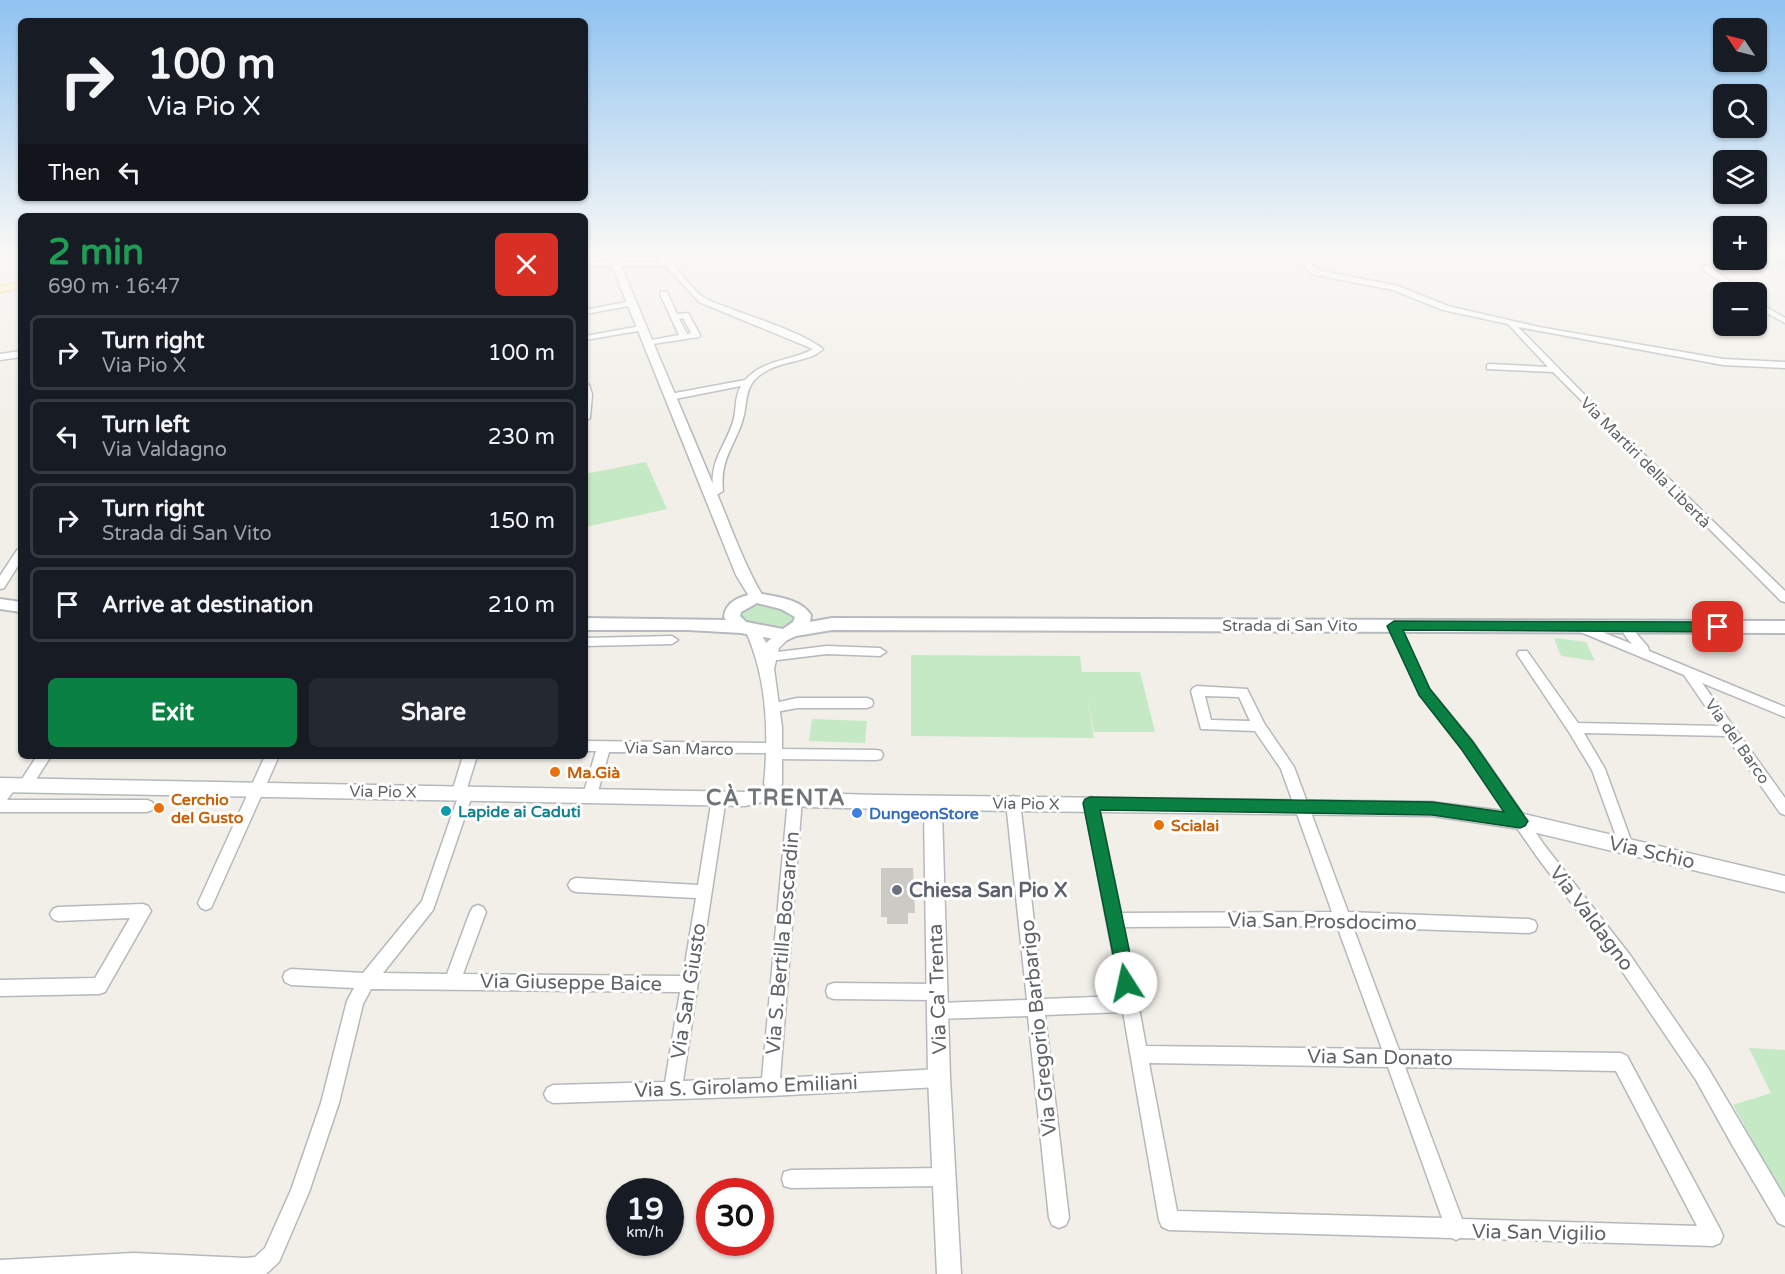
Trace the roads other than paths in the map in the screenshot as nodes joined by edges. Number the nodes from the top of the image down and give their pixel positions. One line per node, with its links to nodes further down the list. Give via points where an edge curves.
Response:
1 (634, 310): 8 (street)
2 (672, 310): 10 (street, via 684,337)
3 (727, 310): 16 (street, via 819,349 771,364)
4 (1462, 310): 7 (street)
5 (1768, 310): 6 (street)
6 (1785, 321)
7 (1509, 322): 13 (street, via 1723,362); 15 (street, Via Martiri della Libertà)
8 (641, 328): 9 (street); 10 (street)
9 (588, 337)
10 (649, 343): 17 (street)
11 (18, 354): 12 (street)
12 (0, 357)
13 (1785, 365)
14 (1490, 367): 15 (street)
15 (1556, 370): 23 (street, Via Martiri della Libertà)
16 (746, 382): 17 (street); 18 (street, via 737,424 720,454 718,491)
17 (670, 397): 18 (street)
18 (711, 494): 20 (street)
19 (18, 557): 21 (street)
20 (743, 575): 22 (street); 26 (street)
21 (0, 585)
22 (757, 598): 26 (main road); 27 (main road, via 790,606)
23 (1785, 598)
24 (0, 604): 25 (main road)
25 (18, 607)
26 (736, 607): 29 (main road, via 715,618); 34 (main road, via 732,617)
27 (802, 615): 30 (main road); 36 (main road, via 801,626)
28 (588, 624): 29 (main road)
29 (688, 624): 34 (main road, Strada di San Vito)
30 (832, 624): 31 (main road, Strada di San Vito); 36 (main road, Strada di San Vito)
31 (1394, 626): 32 (main road, Strada di San Vito); 71 (street, Via Valdagno, via 1424,692 1468,746)
32 (1581, 627): 35 (main road, Strada di San Vito); 39 (street)
33 (1785, 627): 35 (main road, Strada di San Vito)
34 (746, 628): 36 (main road, Strada di San Vito); 43 (street, via 761,646)
35 (1624, 628): 39 (street, via 1621,637); 42 (street)
36 (790, 632): 43 (street, via 772,646)
37 (672, 640): 38 (street)
38 (588, 642)
39 (1628, 647): 42 (street)
40 (880, 652): 43 (street, via 827,650)
41 (1523, 654): 49 (street)
42 (1655, 658): 44 (street)
43 (768, 663): 46 (street)
44 (1689, 674): 47 (street); 50 (street, Via del Barco)
45 (867, 703): 46 (street, via 797,703)
46 (771, 708): 53 (street)
47 (1785, 712)
48 (1259, 726): 48 (street, via 1243,692 1197,691 1206,725); 69 (street, via 1287,767)
49 (1574, 728): 50 (street); 72 (street, via 1598,769)
50 (1730, 731): 70 (street, Via del Barco)
51 (588, 746): 52 (street, Via San Marco)
52 (604, 747): 53 (street, Via San Marco); 62 (street)
53 (774, 751): 54 (street, Via San Marco); 61 (street)
54 (876, 755)
55 (41, 759): 58 (street)
56 (271, 759): 59 (street)
57 (469, 759): 60 (street)
58 (9, 789): 59 (street, Via Pio X)
59 (256, 789): 60 (street, Via Pio X); 76 (street)
60 (463, 793): 62 (street, Via Pio X); 84 (street, via 428,905)
61 (780, 793): 63 (street, Via Pio X, via 745,799); 64 (street, Via Pio X); 95 (street, Via S. Bertilla Boscardin)
62 (590, 795): 63 (street, Via Pio X)
63 (719, 798): 75 (street, Via San Giusto)
64 (933, 801): 65 (street, Via Pio X); 88 (street, Via Ca' Trenta)
65 (1013, 802): 66 (street, Via Pio X); 90 (street, Via Gregorio Barbarigo)
66 (1090, 803): 69 (street, Via Pio X); 80 (street)
67 (0, 806): 68 (street)
68 (147, 806)
69 (1302, 806): 71 (street, Via Pio X, via 1432,809); 79 (street)
70 (1785, 809)
71 (1520, 821): 72 (street, Via Schio); 100 (street, Via Valdagno, via 1624,960 1702,1074)
72 (1626, 846): 73 (street, Via Schio)
73 (1785, 884)
74 (576, 885): 75 (street)
75 (703, 892): 85 (street, Via San Giusto)
76 (206, 903)
77 (478, 912): 83 (street, Via Giuseppe Baice)
78 (58, 914): 86 (street, via 143,911 99,986)
79 (1341, 919): 80 (street, Via San Prosdocimo); 81 (street, Via San Prosdocimo); 92 (street)
80 (1115, 920): 89 (street)
81 (1529, 927)
82 (291, 977): 84 (street, Via Giuseppe Baice)
83 (453, 980): 84 (street, Via Giuseppe Baice); 85 (street, Via Giuseppe Baice)
84 (367, 981): 103 (street, via 355,1001 330,1103 300,1192 272,1255 259,1267 94,1263)
85 (688, 984): 96 (street, Via San Giusto)
86 (0, 988)
87 (834, 991): 88 (street)
88 (937, 1002): 90 (street); 94 (street, Via Ca' Trenta)
89 (1130, 1004): 90 (street); 91 (street)
90 (1035, 1008): 101 (street, Via Gregorio Barbarigo)
91 (1139, 1054): 92 (street, Via San Donato); 102 (street, Via San Vigilio, via 1169,1220)
92 (1392, 1057): 93 (street, Via San Donato); 102 (street)
93 (1621, 1062): 102 (street, Via San Vigilio, via 1713,1236)
94 (939, 1078): 95 (street, Via S. Girolamo Emiliani); 98 (street, Via Ca' Trenta)
95 (770, 1087): 96 (street, Via S. Girolamo Emiliani)
96 (673, 1089): 97 (street, Via S. Girolamo Emiliani)
97 (553, 1094)
98 (944, 1177): 99 (street); 104 (street, Via Ca' Trenta)
99 (791, 1179)
100 (1785, 1216)
101 (1059, 1218)
102 (1456, 1230)
103 (0, 1269)
104 (949, 1274)

